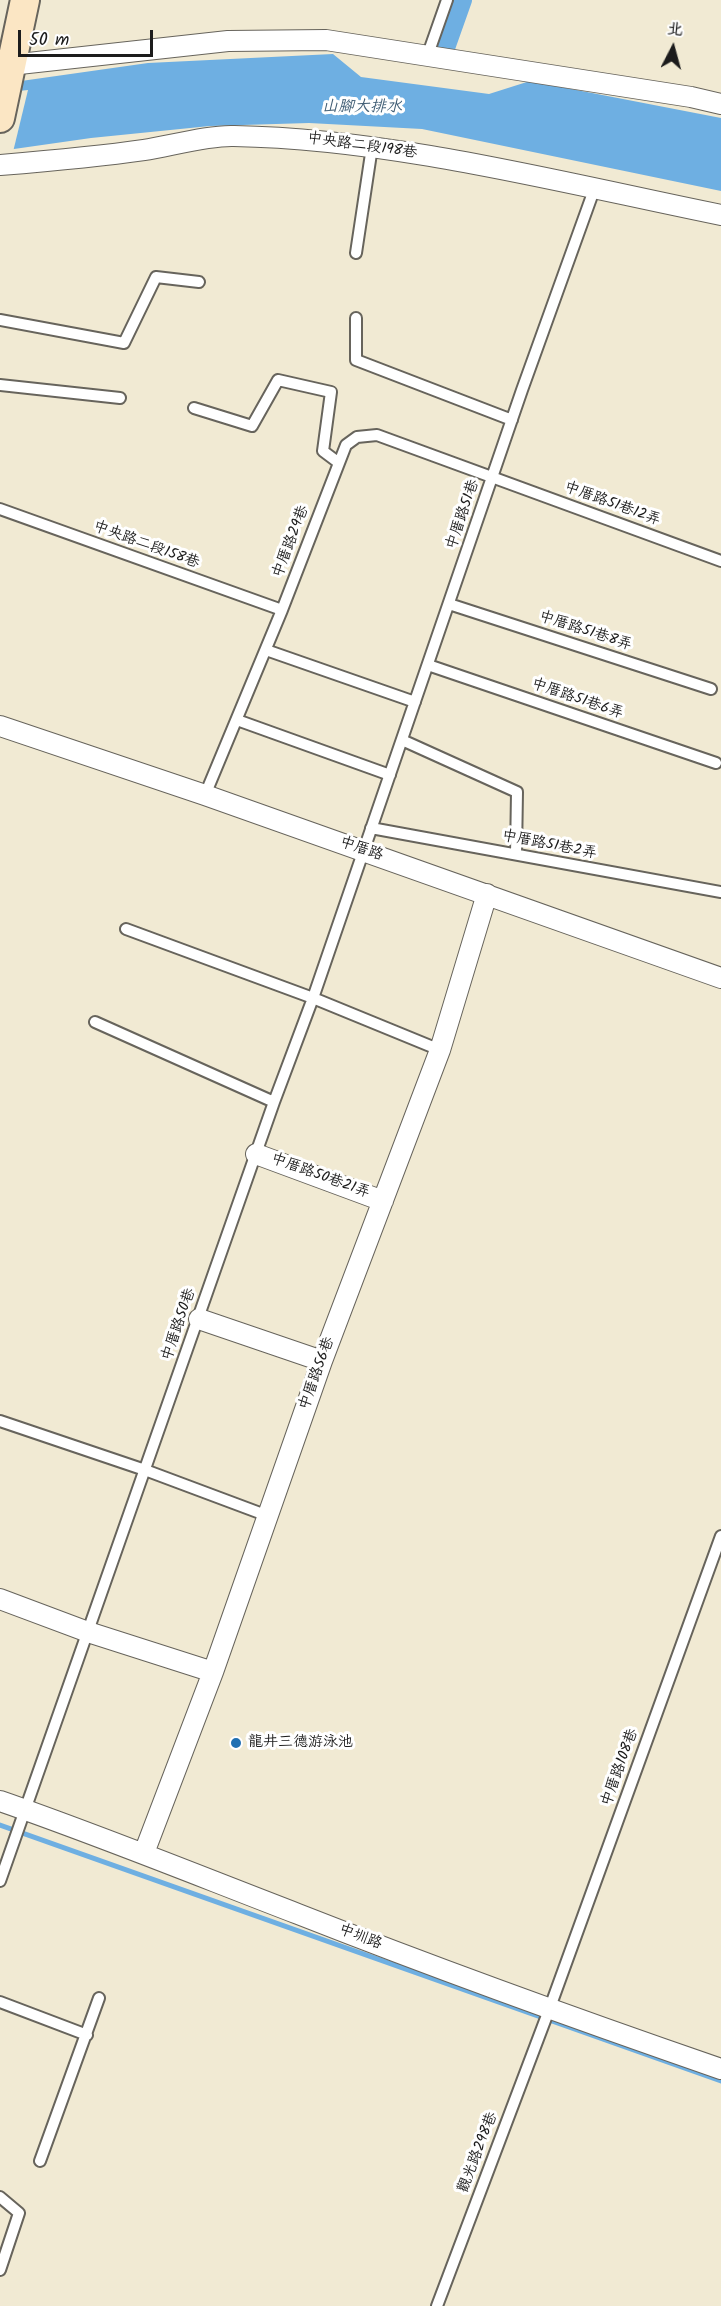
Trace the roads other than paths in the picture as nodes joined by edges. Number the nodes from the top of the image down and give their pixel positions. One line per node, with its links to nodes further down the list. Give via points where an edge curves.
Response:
1 (25, 0): 4 (street)
2 (447, 0): 3 (lane)
3 (427, 57): 4 (street, via 326,40 228,41); 5 (street)
4 (6, 66): 6 (street)
5 (721, 104)
6 (0, 118)
7 (372, 147): 8 (street, 中央路二段198巷, via 304,138 230,136 86,159); 9 (street, 中央路二段198巷); 11 (lane)
8 (0, 165)
9 (594, 190): 10 (street, 中央路二段198巷); 18 (lane, 中厝路51巷)
10 (721, 215)
11 (356, 254)
12 (200, 282): 14 (lane, via 156,277 124,343)
13 (356, 318): 18 (lane, via 356,360)
14 (0, 320)
15 (0, 385): 16 (lane)
16 (120, 398)
17 (194, 408): 19 (lane, via 252,426 278,380 331,392 323,451)
18 (512, 420): 20 (lane, 中厝路51巷)
19 (339, 463): 20 (lane, 中厝路29巷, via 346,444 357,437 377,435); 24 (lane, 中厝路29巷)
20 (493, 477): 22 (lane, 中厝路51巷12弄); 23 (lane, 中厝路51巷)
21 (0, 509): 24 (lane, 中央路二段158巷)
22 (721, 561)
23 (449, 604): 26 (lane, 中厝路51巷); 27 (lane, 中厝路51巷8弄)
24 (282, 610): 25 (lane, 中厝路29巷)
25 (266, 650): 28 (lane); 29 (lane, 中厝路29巷)
26 (428, 665): 28 (lane, 中厝路51巷); 32 (lane, 中厝路51巷6弄)
27 (711, 689)
28 (415, 702): 31 (lane, 中厝路51巷)
29 (237, 720): 33 (lane); 34 (lane, 中厝路29巷)
30 (0, 726): 34 (street, 中厝路)
31 (402, 740): 33 (lane, 中厝路51巷); 37 (lane, via 517,792)
32 (716, 763)
33 (390, 775): 35 (lane, 中厝路51巷)
34 (205, 795): 36 (street, 中厝路)
35 (371, 828): 36 (lane, 中厝路51巷); 37 (lane, 中厝路51巷2弄)
36 (364, 851): 39 (street, 中厝路); 42 (lane, 中厝路50巷)
37 (516, 854): 38 (lane, 中厝路51巷2弄)
38 (721, 892)
39 (487, 894): 41 (street, 中厝路); 44 (street, 中厝路56巷)
40 (126, 929): 42 (lane)
41 (721, 978)
42 (313, 998): 44 (lane); 45 (lane, 中厝路50巷)
43 (95, 1023): 45 (lane)
44 (440, 1050): 47 (street, 中厝路56巷)
45 (274, 1102): 46 (lane, 中厝路50巷)
46 (256, 1154): 47 (street, 中厝路50巷21弄); 48 (lane, 中厝路50巷)
47 (383, 1201): 49 (street, 中厝路56巷)
48 (199, 1319): 49 (street); 51 (lane, 中厝路50巷)
49 (322, 1361): 52 (street, 中厝路56巷)
50 (0, 1420): 51 (lane)
51 (145, 1470): 52 (lane); 55 (lane, 中厝路50巷)
52 (268, 1516): 56 (street, 中厝路56巷)
53 (721, 1536): 63 (lane, 中厝路108巷)
54 (0, 1599): 55 (street)
55 (88, 1632): 56 (street); 58 (lane, 中厝路50巷)
56 (213, 1672): 59 (street, 中厝路56巷)
57 (0, 1801): 58 (street, 中圳路)
58 (26, 1810): 59 (street, 中圳路); 60 (lane, 中厝路50巷)
59 (144, 1853): 63 (street, 中圳路)
60 (0, 1881)
61 (99, 1998): 64 (lane)
62 (0, 2002): 64 (lane)
63 (549, 2010): 65 (street, 中圳路); 69 (lane, 觀光路298巷)
64 (87, 2035): 66 (lane)
65 (721, 2069)
66 (40, 2162)
67 (0, 2197): 68 (lane, via 19,2212)
68 (0, 2270)
69 (437, 2306)

